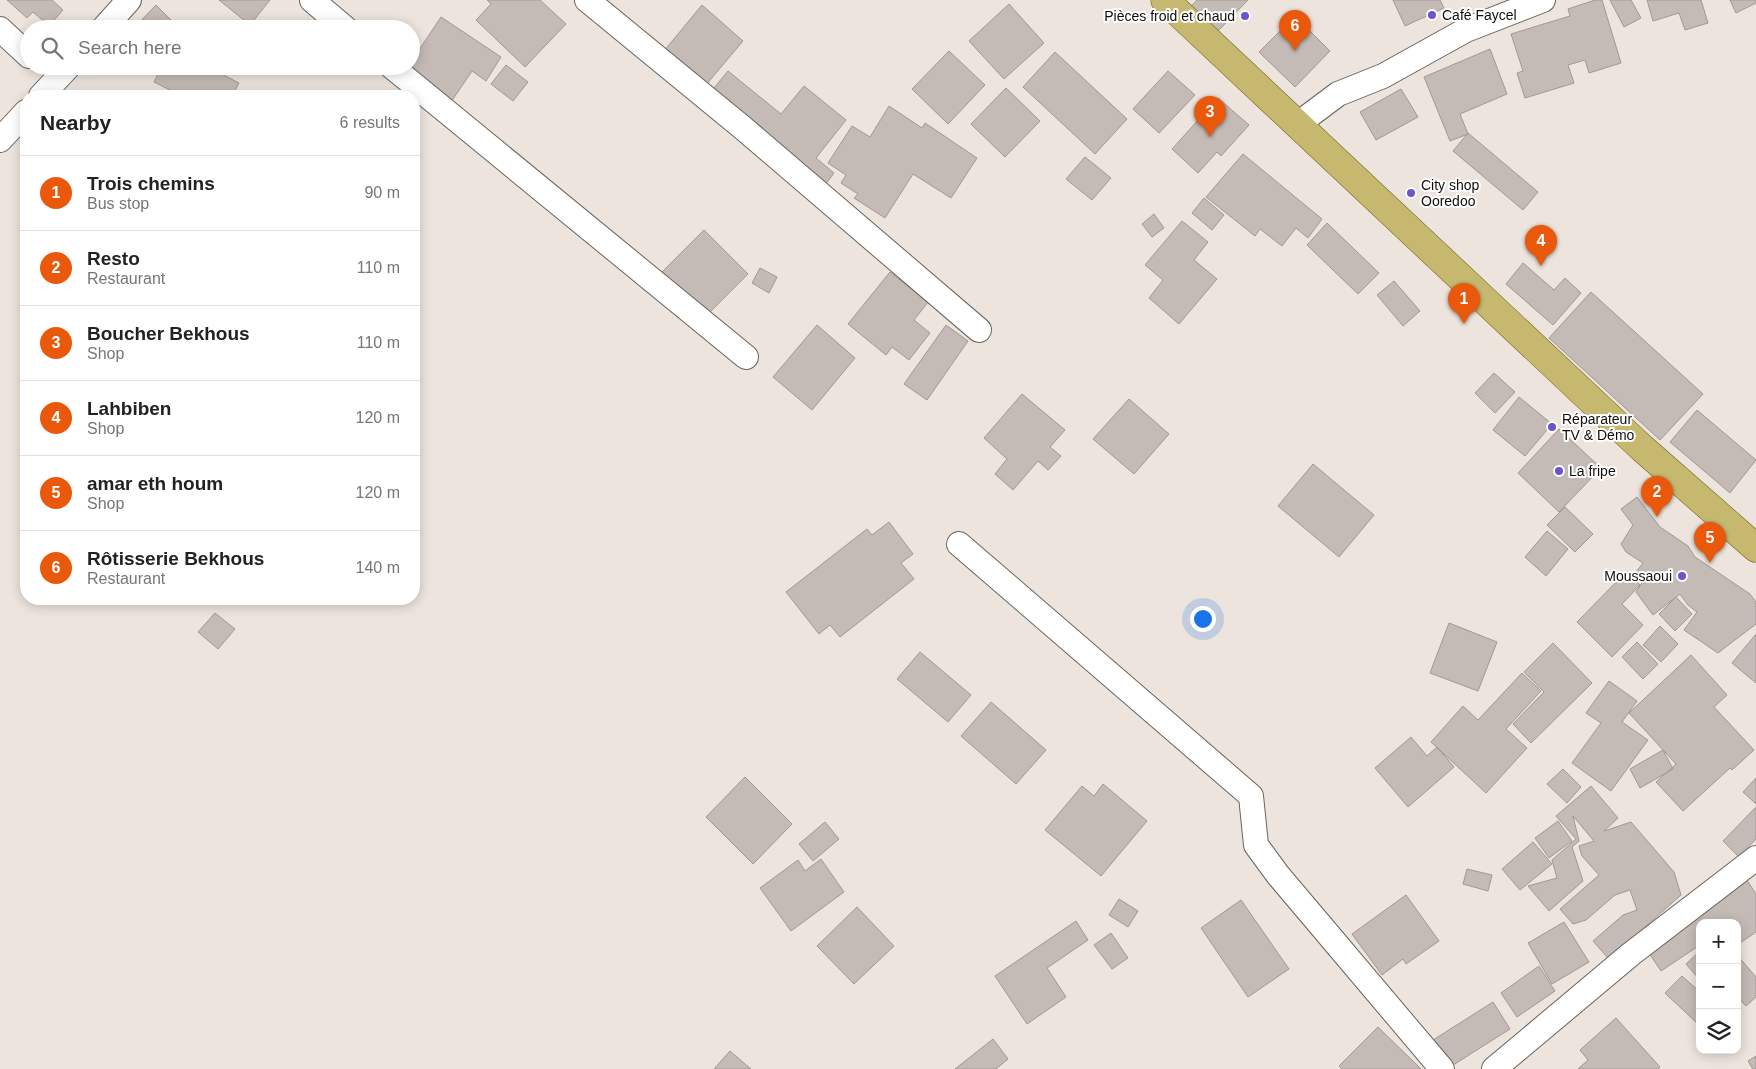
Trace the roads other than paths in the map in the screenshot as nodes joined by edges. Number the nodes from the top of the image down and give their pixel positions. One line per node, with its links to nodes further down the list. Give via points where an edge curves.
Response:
1 (130, 0): 6 (street)
2 (312, 0): 7 (street)
3 (587, 0): 14 (street)
4 (1165, 0): 12 (main road)
5 (1543, 0): 12 (street, via 1466,30 1383,76 1338,94)
6 (111, 20)
7 (335, 20)
8 (0, 30): 9 (street)
9 (20, 48)
10 (402, 75): 15 (street)
11 (20, 118): 13 (street)
12 (1298, 124): 17 (main road, via 1642,448)
13 (0, 140)
14 (980, 330)
15 (746, 357)
16 (959, 544): 19 (street, via 1251,796 1256,846)
17 (1756, 548)
18 (1756, 858): 20 (street, via 1632,954)
19 (1442, 1069)
20 (1494, 1069)

